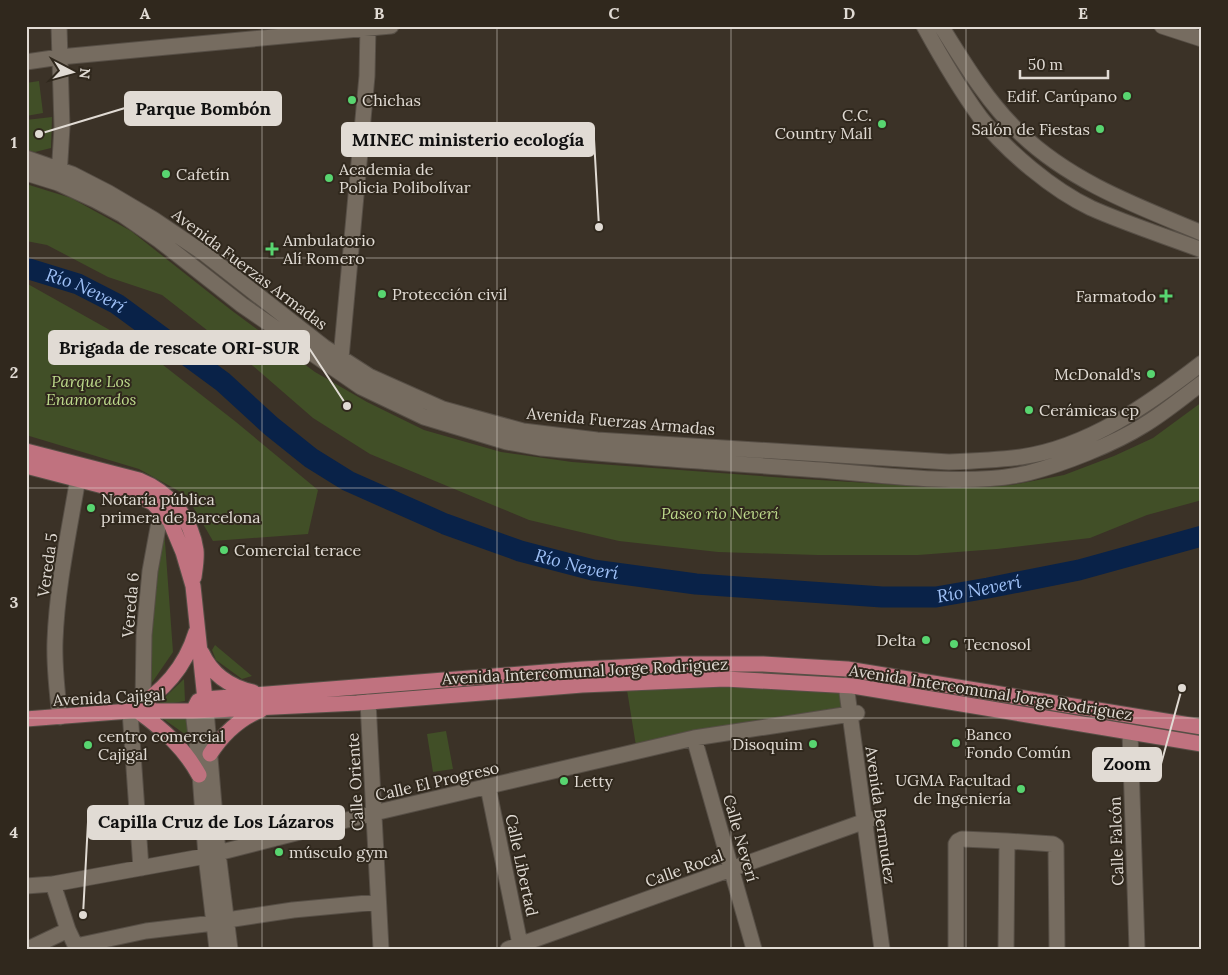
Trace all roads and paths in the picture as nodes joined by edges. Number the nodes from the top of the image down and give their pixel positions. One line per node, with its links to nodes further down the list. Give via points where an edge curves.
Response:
1 (59, 26): 8 (street)
2 (391, 26): 6 (street)
3 (924, 26): 14 (street, via 940,57 981,118 1043,178 1091,208)
4 (941, 26): 13 (street, via 982,89 1019,133 1046,156 1115,196)
5 (1162, 26): 7 (street)
6 (368, 27): 8 (street); 16 (street, via 367,76)
7 (1202, 39)
8 (60, 57): 9 (street); 12 (street, via 62,128)
9 (26, 62)
10 (26, 158): 12 (street, Avenida Fuerzas Armadas)
11 (26, 173): 12 (street, Avenida Fuerzas Armadas)
12 (59, 176): 16 (street, Avenida Fuerzas Armadas, via 109,193 153,219 204,254 308,335)
13 (1202, 233)
14 (1202, 250)
15 (1202, 363): 16 (street, Avenida Fuerzas Armadas, via 1130,415 1069,444 1024,456 949,462 597,440 523,431 443,409)
16 (339, 365): 17 (street, Avenida Fuerzas Armadas, via 361,387 424,417 507,442 593,453 954,479 1012,476 1069,459 1144,426)
17 (1202, 383)
18 (26, 451): 22 (main road, via 139,480 171,499 184,515 196,550)
19 (26, 466): 20 (main road)
20 (78, 478): 21 (main road, via 134,494 153,503); 31 (street, Vereda 5, via 55,641)
21 (161, 511): 22 (main road, via 170,521); 29 (street, Vereda 6, via 150,570)
22 (193, 586): 23 (main road)
23 (197, 629): 24 (main road); 29 (main road, via 177,672 156,695)
24 (199, 646): 26 (main road, via 205,660 226,682); 28 (main road)
25 (849, 686): 27 (main road, Avenida Intercomunal Jorge Rodriguez, via 762,680 678,680); 30 (street, Avenida Bermudez); 34 (main road, Avenida Intercomunal Jorge Rodriguez)
26 (269, 700): 27 (main road, Avenida Intercomunal Jorge Rodriguez); 28 (main road, Avenida Intercomunal Jorge Rodriguez); 33 (main road, Avenida Intercomunal Jorge Rodriguez, via 583,669 763,664 847,668); 37 (main road, via 234,725)
27 (368, 702): 40 (street, Calle Oriente)
28 (201, 707): 29 (main road, Avenida Cajigal); 37 (street); 38 (street)
29 (137, 709): 31 (main road, Avenida Cajigal); 38 (main road, via 180,745); 44 (street, Vereda 6)
30 (853, 714): 35 (street, Calle El Progreso); 41 (street, Avenida Bermudez)
31 (60, 717): 32 (main road, Avenida Cajigal)
32 (26, 719)
33 (1202, 727)
34 (1130, 732): 36 (main road, Avenida Intercomunal Jorge Rodriguez); 63 (street, Calle Falcón)
35 (694, 738): 39 (street, Calle El Progreso); 45 (street, Calle Neverí)
36 (1202, 744)
37 (210, 754): 43 (street)
38 (200, 775): 43 (street)
39 (488, 787): 40 (street, Calle El Progreso); 51 (street, Calle Libertad)
40 (374, 813): 43 (street, Calle El Progreso); 48 (street, Calle Oriente)
41 (868, 821): 45 (street, Calle Rocal); 58 (street, Avenida Bermudez); 59 (street, Avenida Bermudez)
42 (1007, 842): 60 (street, via 962,839 956,844); 61 (street); 62 (street, via 1056,846)
43 (212, 854): 44 (street, Calle El Progreso); 49 (street)
44 (141, 868): 46 (street, Calle El Progreso)
45 (732, 870): 51 (street, Calle Rocal); 57 (street, Calle Neverí)
46 (53, 884): 47 (street, Calle El Progreso); 50 (street)
47 (26, 886)
48 (378, 902): 49 (street); 56 (street, Calle Oriente)
49 (220, 921): 52 (street, via 146,931); 54 (street); 55 (street)
50 (68, 930): 52 (street); 53 (street)
51 (517, 947)
52 (77, 948)
53 (28, 949)
54 (217, 949)
55 (230, 949)
56 (380, 949)
57 (754, 949)
58 (882, 949)
59 (890, 949)
60 (956, 949)
61 (1006, 949)
62 (1057, 949)
63 (1137, 949)

